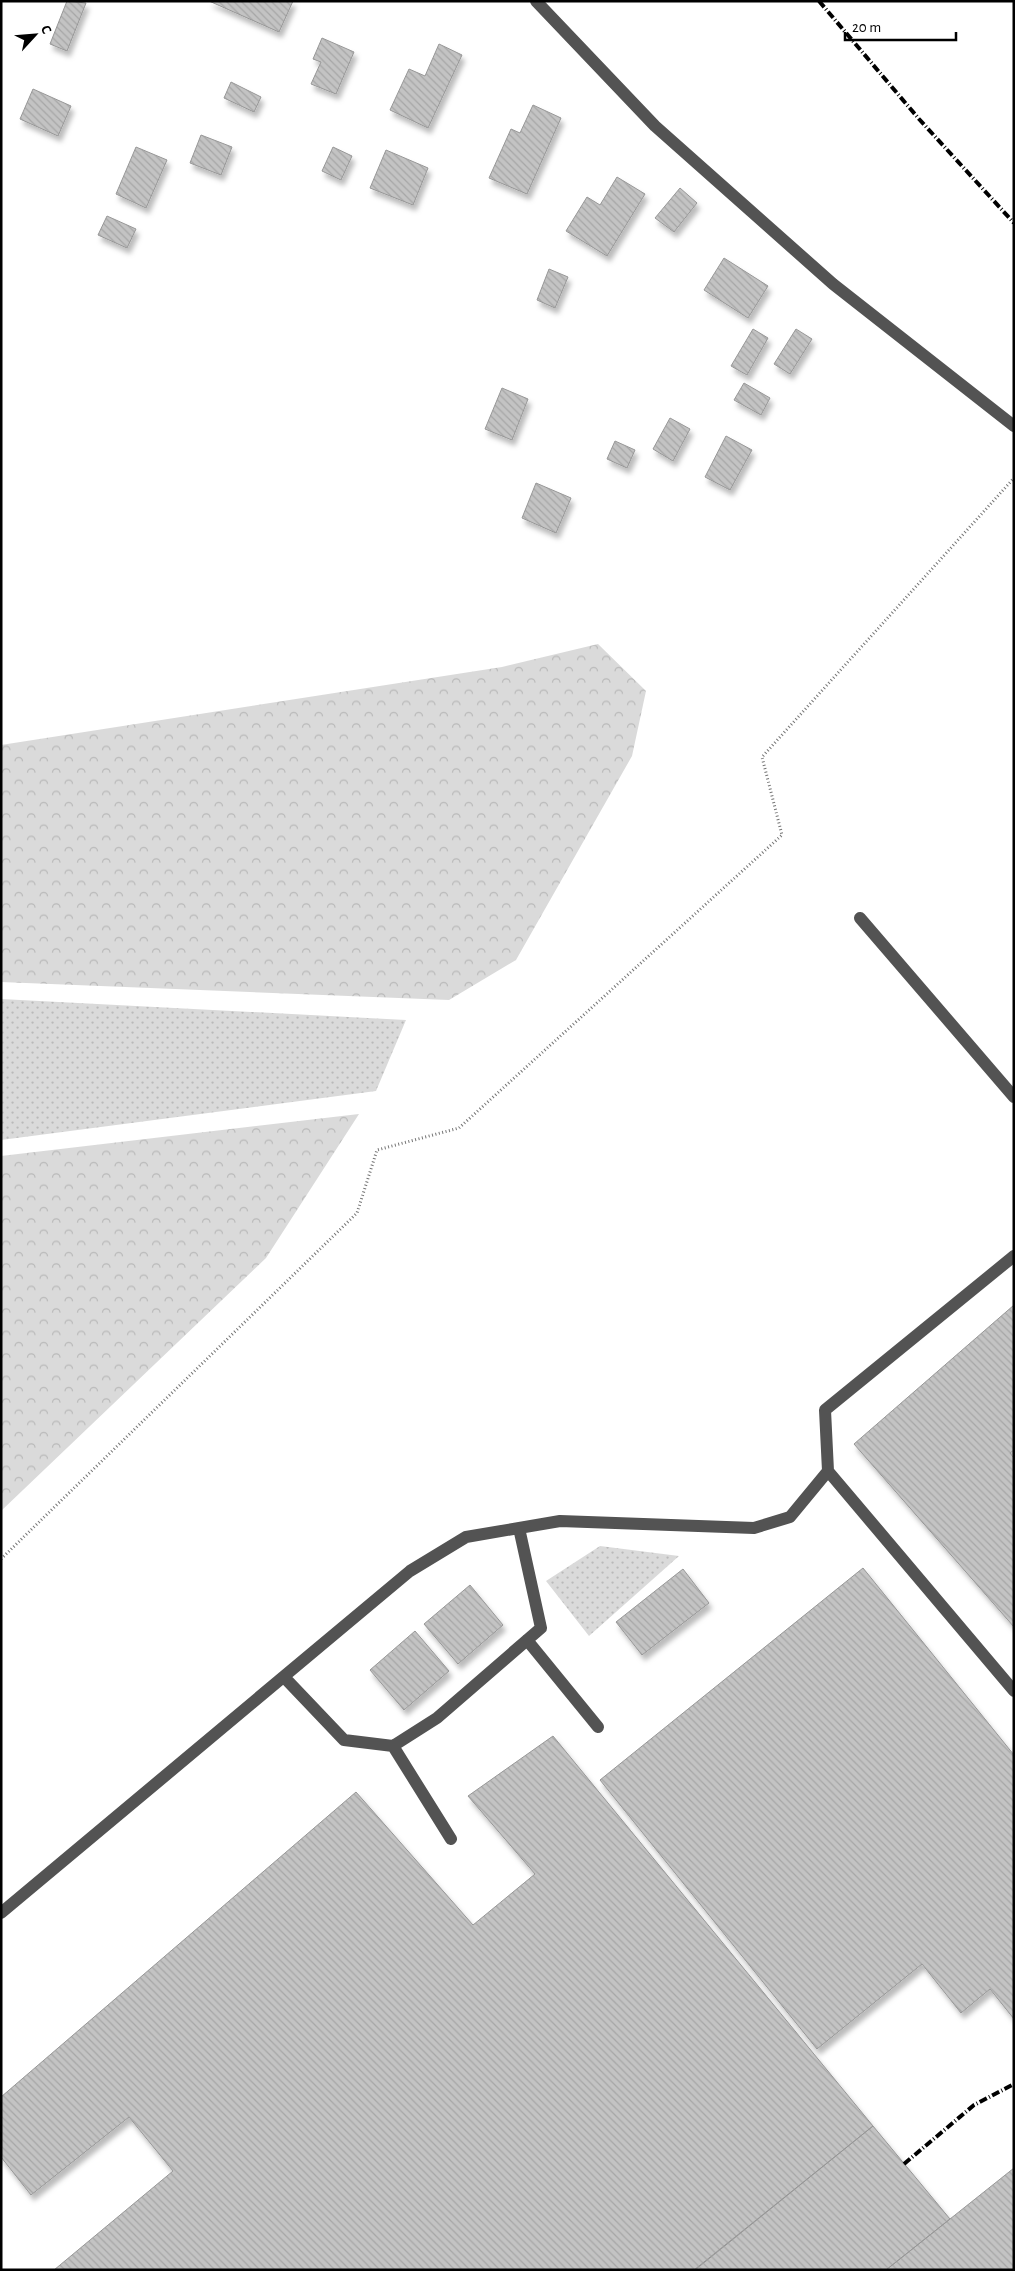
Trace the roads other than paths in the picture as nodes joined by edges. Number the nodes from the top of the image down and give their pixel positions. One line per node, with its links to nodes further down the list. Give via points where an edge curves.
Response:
1 (536, 1): 2 (street, via 663,132 833,284)
2 (1014, 426)
3 (860, 918): 4 (street)
4 (1014, 1098)
5 (1014, 1256): 6 (street, via 825,1410)
6 (828, 1471): 7 (street, via 790,1518 754,1528 560,1521); 10 (street)
7 (519, 1528): 8 (street, via 541,1628); 9 (street, via 466,1537 418,1566)
8 (527, 1640): 11 (street); 12 (street, via 437,1718)
9 (284, 1677): 12 (street, via 344,1740); 14 (street)
10 (1014, 1691)
11 (598, 1727)
12 (392, 1746): 13 (street)
13 (451, 1840)
14 (1, 1913)

